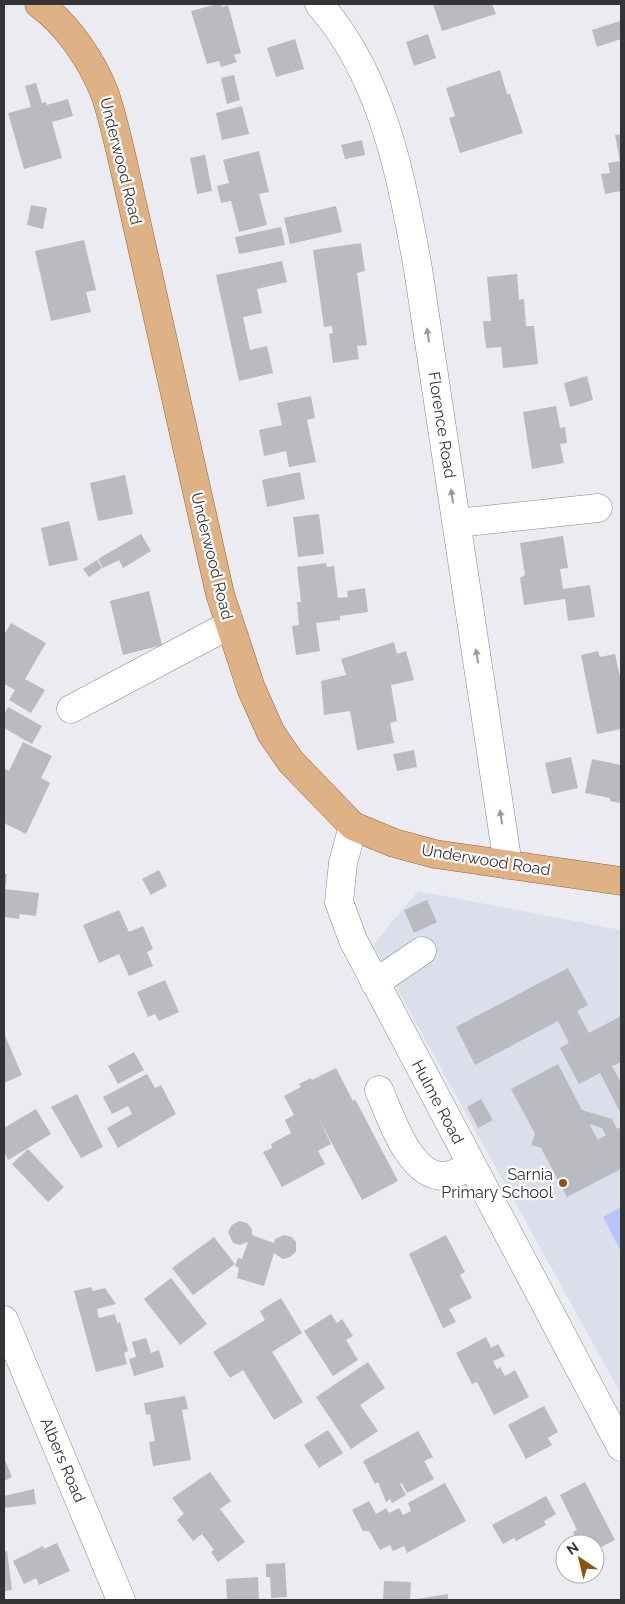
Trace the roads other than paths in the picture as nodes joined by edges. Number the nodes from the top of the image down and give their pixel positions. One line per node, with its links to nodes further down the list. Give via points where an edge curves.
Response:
1 (319, 4): 4 (street, Florence Road, one-way to 1, via 403,182 381,112 361,64 339,26)
2 (42, 5): 5 (main road, Underwood Road, via 72,38 104,94 122,158 209,551)
3 (598, 508): 4 (street)
4 (456, 523): 8 (street, Florence Road, one-way to 4)
5 (229, 625): 6 (street); 7 (main road, Underwood Road, via 271,733 291,762)
6 (71, 709)
7 (353, 826): 8 (main road, Underwood Road, via 435,854); 11 (street, Hulme Road, via 342,863 339,902 353,940)
8 (508, 865): 9 (main road, Underwood Road)
9 (621, 881)
10 (422, 952): 11 (street)
11 (375, 982): 13 (street, Hulme Road)
12 (378, 1090): 13 (street, via 401,1140 419,1165 444,1176)
13 (472, 1166): 15 (street, Hulme Road)
14 (4, 1320): 16 (street, Albers Road)
15 (621, 1447)
16 (121, 1600)

